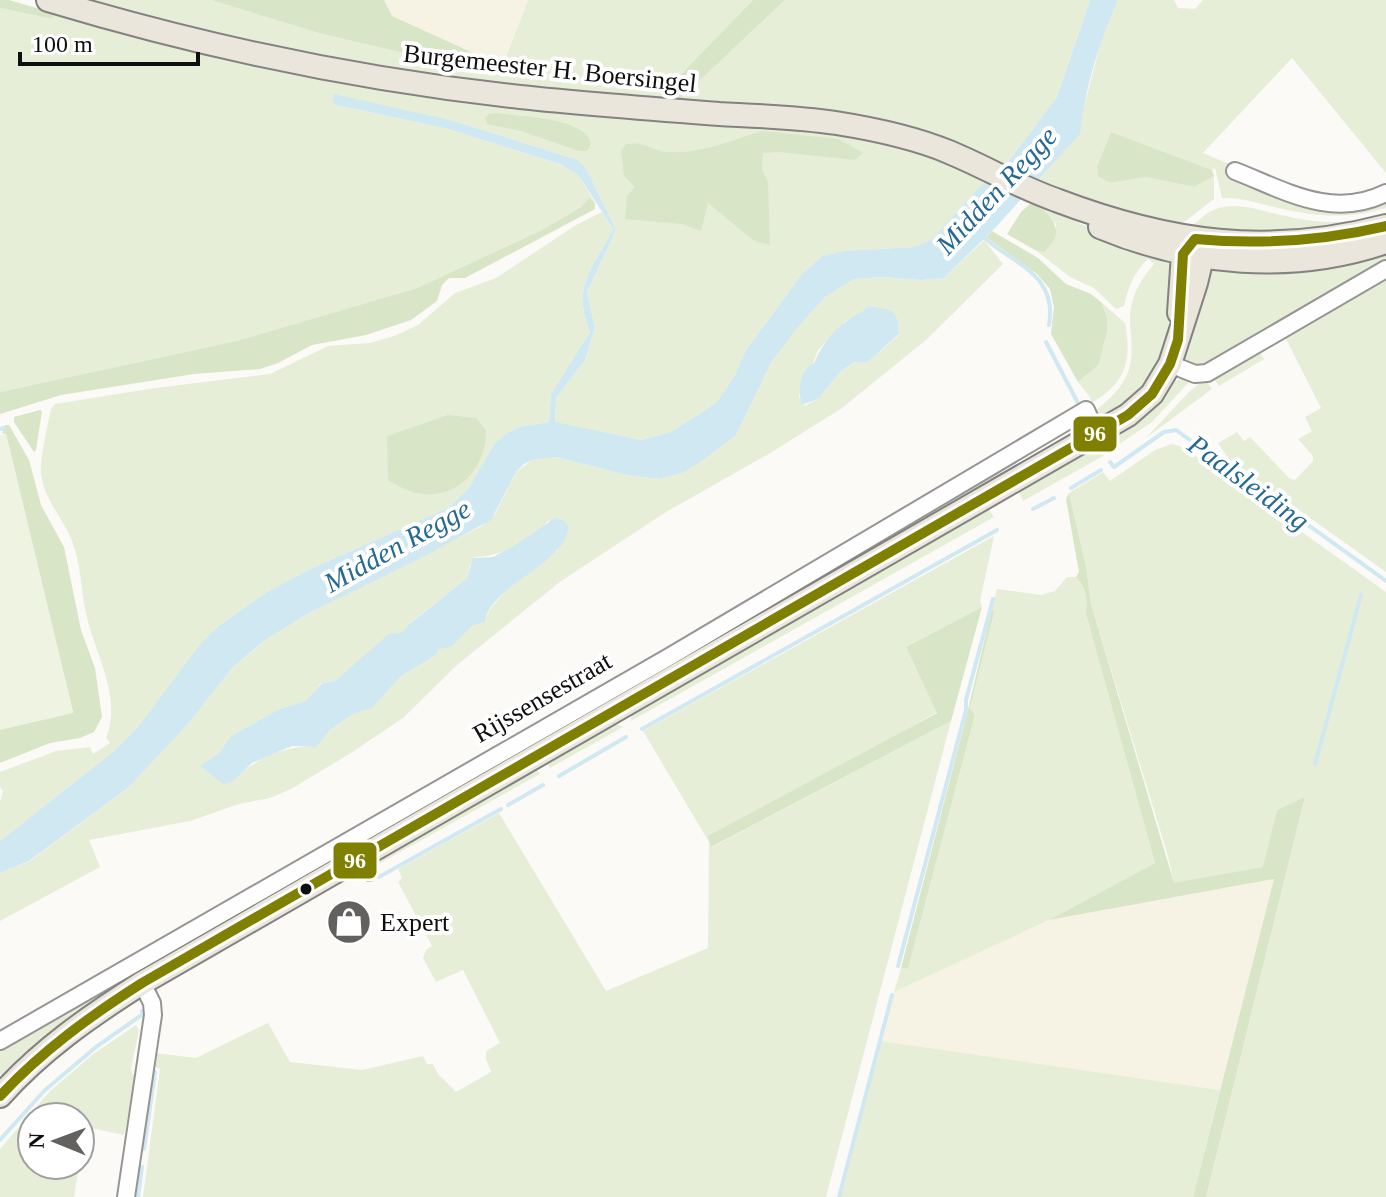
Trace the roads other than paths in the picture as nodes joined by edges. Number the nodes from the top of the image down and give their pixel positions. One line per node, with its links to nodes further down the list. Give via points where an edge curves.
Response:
1 (48, 0): 6 (main road, Burgemeester H. Boersingel, via 199,40 381,77 578,103 834,122 908,138)
2 (1235, 171): 3 (street, via 1316,203)
3 (1386, 193)
4 (1386, 226): 6 (main road, via 1338,237)
5 (1386, 242): 6 (main road, via 1292,260 1243,261)
6 (1193, 250): 8 (main road, Rijssensestraat)
7 (1386, 269): 8 (street, via 1207,373)
8 (1170, 364): 9 (main road, Rijssensestraat, via 1144,402)
9 (1099, 433): 10 (main road, Rijssensestraat, via 364,865); 11 (street, Rijssensestraat, via 1086,410 669,657)
10 (142, 983): 12 (main road, Rijssensestraat, via 63,1036); 13 (street, via 152,1003 152,1024)
11 (0, 1041)
12 (0, 1096)
13 (126, 1197)

